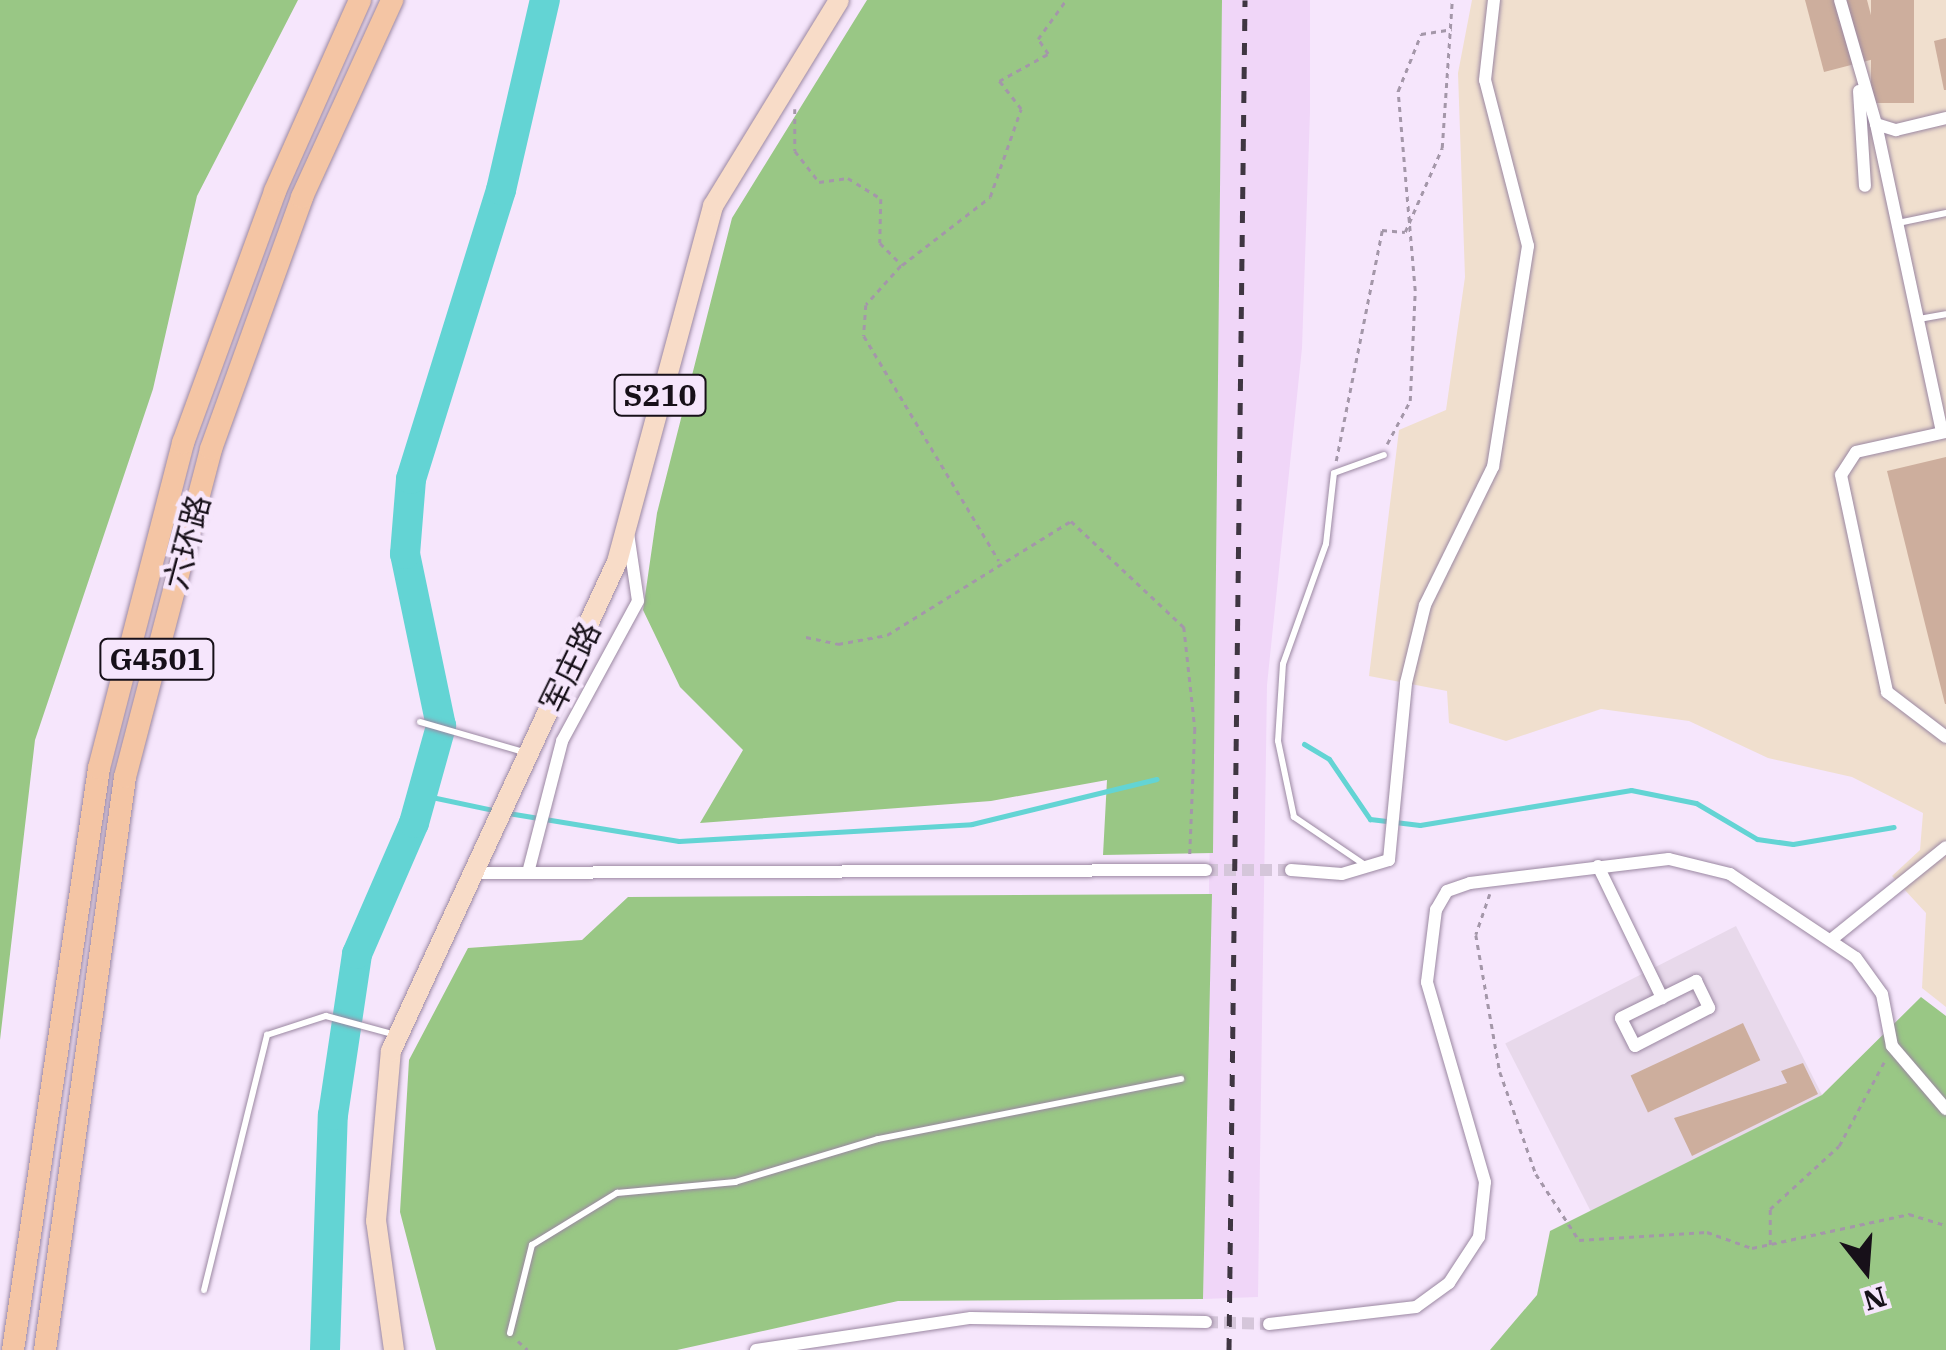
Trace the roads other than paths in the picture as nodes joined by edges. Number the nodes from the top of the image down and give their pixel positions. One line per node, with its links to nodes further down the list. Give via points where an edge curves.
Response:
1 (360, 0): 36 (highway, 六环路 / G4501, via 275,191 183,444 104,749)
2 (392, 0): 37 (highway, 六环路 / G4501, via 302,197 211,449 126,777)
3 (838, 0): 16 (main road, 军庄路 / S210, via 713,206)
4 (1494, 0): 25 (street, via 1485,80 1528,246 1492,467 1424,606 1396,791 1396,842)
5 (1840, 0): 6 (street)
6 (1859, 83): 8 (street); 9 (street)
7 (1946, 118): 8 (street, via 1896,130)
8 (1876, 124): 11 (street)
9 (1865, 186)
10 (1946, 213): 11 (lane)
11 (1898, 223): 13 (street)
12 (1946, 314): 13 (lane)
13 (1918, 320): 14 (street)
14 (1944, 432): 18 (street, via 1856,452 1841,474 1888,692)
15 (1384, 455): 25 (lane, via 1334,473 1326,544 1282,664 1278,741 1294,816)
16 (626, 527): 19 (main road, 军庄路 / S210); 22 (street, via 638,600 562,740)
17 (420, 722): 19 (lane, via 457,726)
18 (1946, 737)
19 (530, 754): 26 (main road, 军庄路 / S210)
20 (1946, 847): 27 (street)
21 (1598, 866): 27 (street, via 1698,863 1769,895); 28 (street); 34 (street, via 1446,892 1427,982 1481,1162 1479,1237 1449,1284 1416,1307)
22 (529, 869): 23 (street); 26 (street)
23 (1206, 870)
24 (1291, 870): 25 (street)
25 (1372, 870)
26 (470, 873): 29 (main road, 军庄路 / S210)
27 (1832, 939): 31 (street, via 1875,979 1896,1051)
28 (1662, 998): 28 (street, via 1696,980 1710,1008 1636,1046 1622,1018)
29 (397, 1036): 32 (lane, via 326,1016 267,1035); 38 (main road, 军庄路 / S210, via 376,1221)
30 (1181, 1079): 35 (lane, via 878,1140 755,1178 617,1192 532,1245)
31 (1946, 1109)
32 (204, 1290)
33 (1206, 1322): 39 (street, via 971,1318)
34 (1270, 1324)
35 (510, 1333)
36 (12, 1350)
37 (45, 1350)
38 (394, 1350)
39 (756, 1350)

